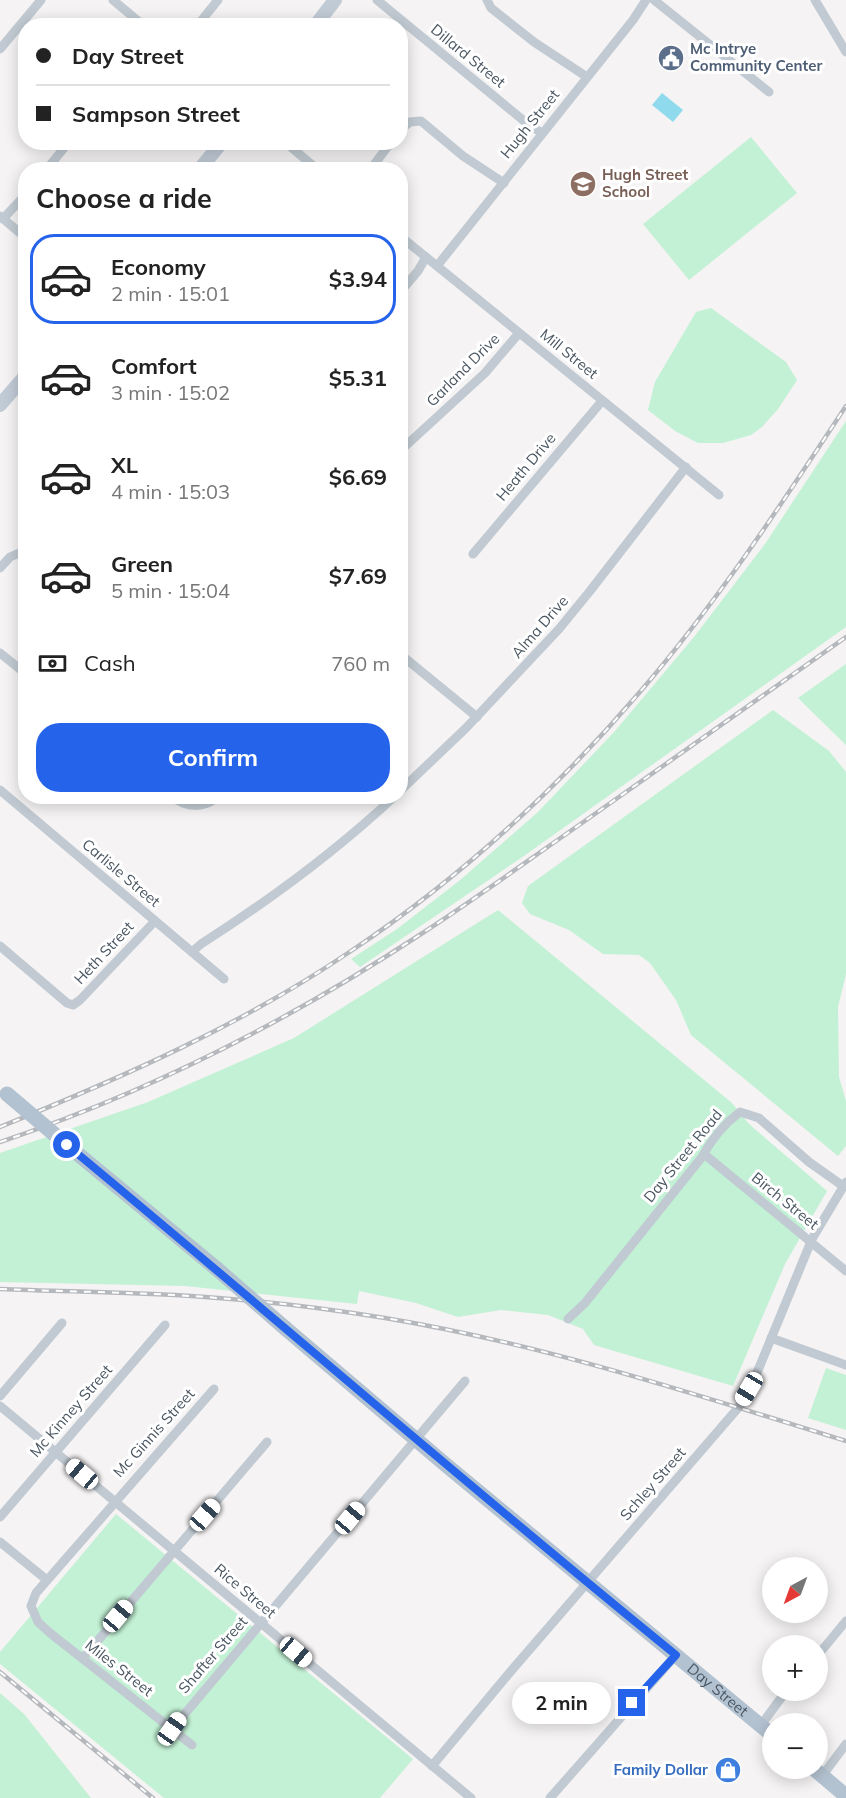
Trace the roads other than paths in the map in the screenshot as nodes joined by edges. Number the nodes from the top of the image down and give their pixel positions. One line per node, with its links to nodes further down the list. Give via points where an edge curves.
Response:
1 (41, 0): 10 (street)
2 (113, 0): 11 (street)
3 (218, 0): 12 (street)
4 (335, 0): 13 (street)
5 (376, 0): 14 (street, Dillard Street)
6 (646, 0): 19 (street, Hugh Street)
7 (654, 0): 20 (street)
8 (815, 0): 18 (street)
9 (487, 1): 19 (street, via 534,42)
10 (26, 18)
11 (134, 18)
12 (203, 18)
13 (321, 18)
14 (398, 18)
15 (408, 26): 22 (street, Dillard Street)
16 (18, 27): 17 (street)
17 (0, 49)
18 (846, 52)
19 (587, 77): 22 (street, Hugh Street)
20 (769, 92)
21 (408, 124): 29 (street, via 417,120 424,123)
22 (542, 134): 29 (street, Hugh Street)
23 (62, 150): 26 (street)
24 (215, 150): 27 (street)
25 (294, 150): 28 (street)
26 (53, 162)
27 (206, 162)
28 (309, 162)
29 (504, 183): 35 (street, Hugh Street)
30 (18, 202): 31 (street)
31 (1, 218): 32 (street)
32 (18, 232)
33 (408, 242): 34 (street, Mill Street)
34 (426, 257): 35 (street, Mill Street); 36 (street)
35 (437, 266): 37 (street, Mill Street)
36 (408, 283)
37 (519, 333): 39 (street, Mill Street); 41 (street, Garland Drive, via 485,373)
38 (18, 384): 40 (street)
39 (602, 401): 42 (street, Mill Street); 45 (street, Heath Drive)
40 (0, 405)
41 (408, 444)
42 (686, 467): 43 (street, Mill Street); 50 (street, Alma Drive, via 590,591)
43 (719, 495)
44 (18, 554): 46 (street)
45 (473, 554)
46 (0, 568)
47 (0, 653): 49 (street)
48 (408, 661): 50 (street)
49 (18, 668)
50 (477, 717): 51 (street, Alma Drive)
51 (408, 783)
52 (0, 790): 56 (street, Carlisle Street)
53 (183, 804): 54 (street)
54 (208, 804)
55 (386, 804): 58 (street, via 281,890)
56 (155, 921): 57 (street, Heth Street, via 73,1005); 58 (street, Carlisle Street)
57 (0, 946)
58 (192, 952): 59 (street, Carlisle Street)
59 (224, 979)
60 (3, 1091): 74 (main road, Day Street, bridge)
61 (704, 1154): 62 (street, Day Street Road, via 728,1121 740,1112 747,1113 759,1118 809,1162); 63 (street, Birch Street); 65 (street, Day Street Road)
62 (844, 1185): 63 (street, Schley Street)
63 (811, 1241): 64 (street, Birch Street); 68 (street, Schley Street)
64 (846, 1271)
65 (568, 1319)
66 (62, 1323): 72 (street)
67 (165, 1325): 76 (street, Mc Kinney Street)
68 (771, 1338): 69 (street); 82 (street, Schley Street, via 738,1408)
69 (846, 1365)
70 (465, 1381): 74 (street, Shafter Street)
71 (214, 1389): 77 (street, Mc Ginnis Street)
72 (0, 1396)
73 (0, 1406): 76 (street, Rice Street)
74 (415, 1439): 82 (main road, Day Street); 85 (street, Shafter Street)
75 (267, 1442): 80 (street)
76 (55, 1452): 77 (street, Rice Street); 78 (street, Mc Kinney Street)
77 (115, 1502): 80 (street, Rice Street); 81 (street, Mc Ginnis Street)
78 (0, 1517)
79 (0, 1542): 81 (street)
80 (174, 1551): 85 (street, Rice Street); 88 (street)
81 (47, 1580): 83 (street, Mc Ginnis Street, via 33,1597)
82 (587, 1582): 87 (main road, Day Street); 94 (street, Schley Street)
83 (32, 1610): 88 (street, Miles Street, via 38,1622)
84 (846, 1621): 86 (street)
85 (260, 1623): 90 (street, Shafter Street); 94 (street, Rice Street)
86 (828, 1643)
87 (676, 1655): 89 (main road, Day Street); 98 (street)
88 (83, 1658): 90 (street, Miles Street)
89 (762, 1726)
90 (172, 1729): 92 (street, Miles Street)
91 (846, 1744): 93 (street)
92 (192, 1745)
93 (828, 1761)
94 (432, 1766): 97 (street, Rice Street)
95 (825, 1779): 96 (main road)
96 (846, 1796)
97 (471, 1798)
98 (550, 1798)

